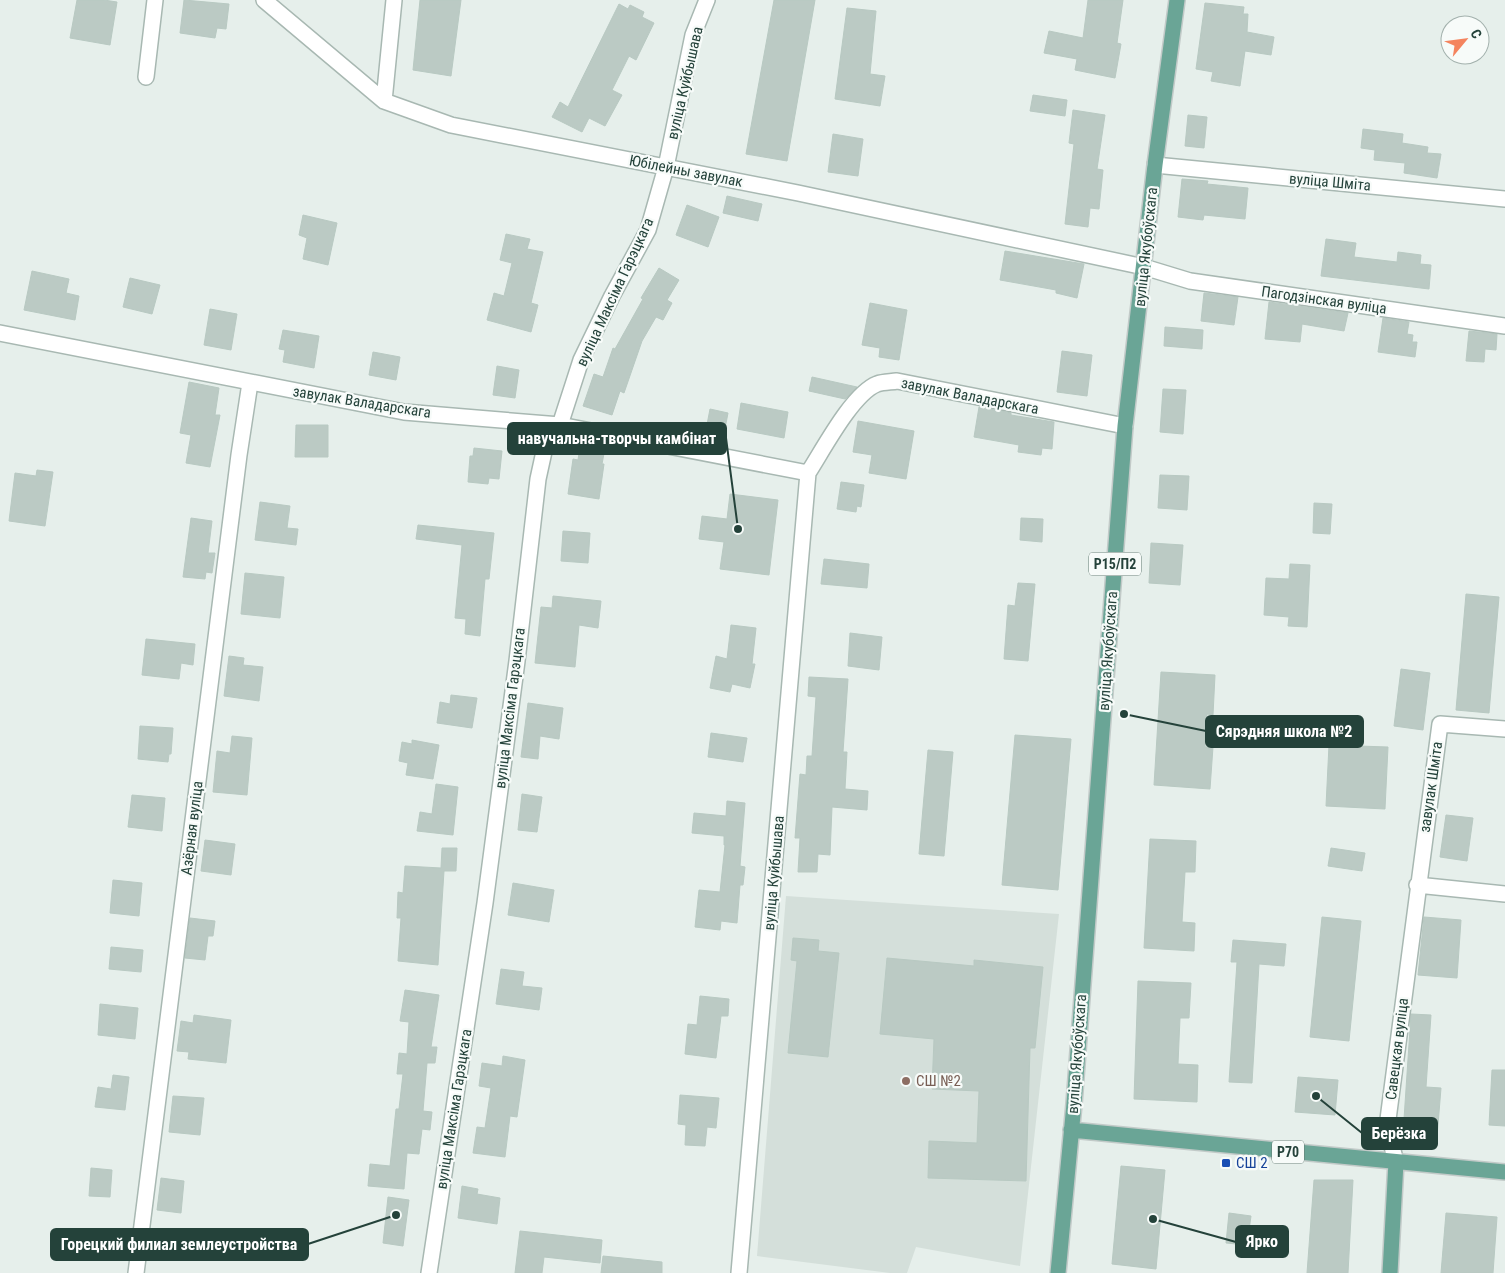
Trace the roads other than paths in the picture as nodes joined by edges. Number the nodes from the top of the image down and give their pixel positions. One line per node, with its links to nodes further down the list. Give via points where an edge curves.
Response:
1 (155, 0): 6 (street)
2 (264, 0): 7 (street, Юбілейны завулак)
3 (394, 0): 7 (street)
4 (707, 0): 9 (street, вуліца Куйбышава, via 693,35)
5 (1178, 0): 8 (main road, вуліца Якубоўскага / Р15/П2)
6 (146, 77)
7 (384, 101): 9 (street, Юбілейны завулак, via 451,125)
8 (1155, 165): 10 (street, вуліца Шміта); 11 (main road, вуліца Якубоўскага / Р15/П2)
9 (666, 166): 11 (street, Юбілейны завулак); 15 (street, вуліца Максіма Гарэцкага, via 648,230 581,360)
10 (1505, 199)
11 (1144, 268): 12 (street, Пагодзінская вуліца, via 1190,281); 16 (main road, вуліца Якубоўскага / Р15/П2)
12 (1505, 326)
13 (0, 333): 14 (street, завулак Валадарскага)
14 (250, 383): 15 (street, завулак Валадарскага, via 404,412); 24 (street, Азёрная вуліца)
15 (560, 425): 17 (street, завулак Валадарскага); 25 (street, вуліца Максіма Гарэцкага, via 545,447 538,479 485,902)
16 (1125, 426): 17 (street, завулак Валадарскага, via 897,381 878,384 860,397); 21 (main road, вуліца Якубоўскага / Р15/П2)
17 (808, 473): 26 (street, вуліца Куйбышава)
18 (1505, 729): 19 (street, завулак Шміта, via 1440,724)
19 (1418, 885): 20 (street); 22 (street, Савецкая вуліца, via 1387,1127)
20 (1505, 894)
21 (1072, 1130): 22 (main road, Р70); 27 (main road, вуліца Якубоўскага)
22 (1396, 1162): 23 (main road, Р70); 28 (main road, Савецкая вуліца)
23 (1505, 1172)
24 (136, 1273)
25 (429, 1273)
26 (740, 1273)
27 (1058, 1273)
28 (1390, 1273)

